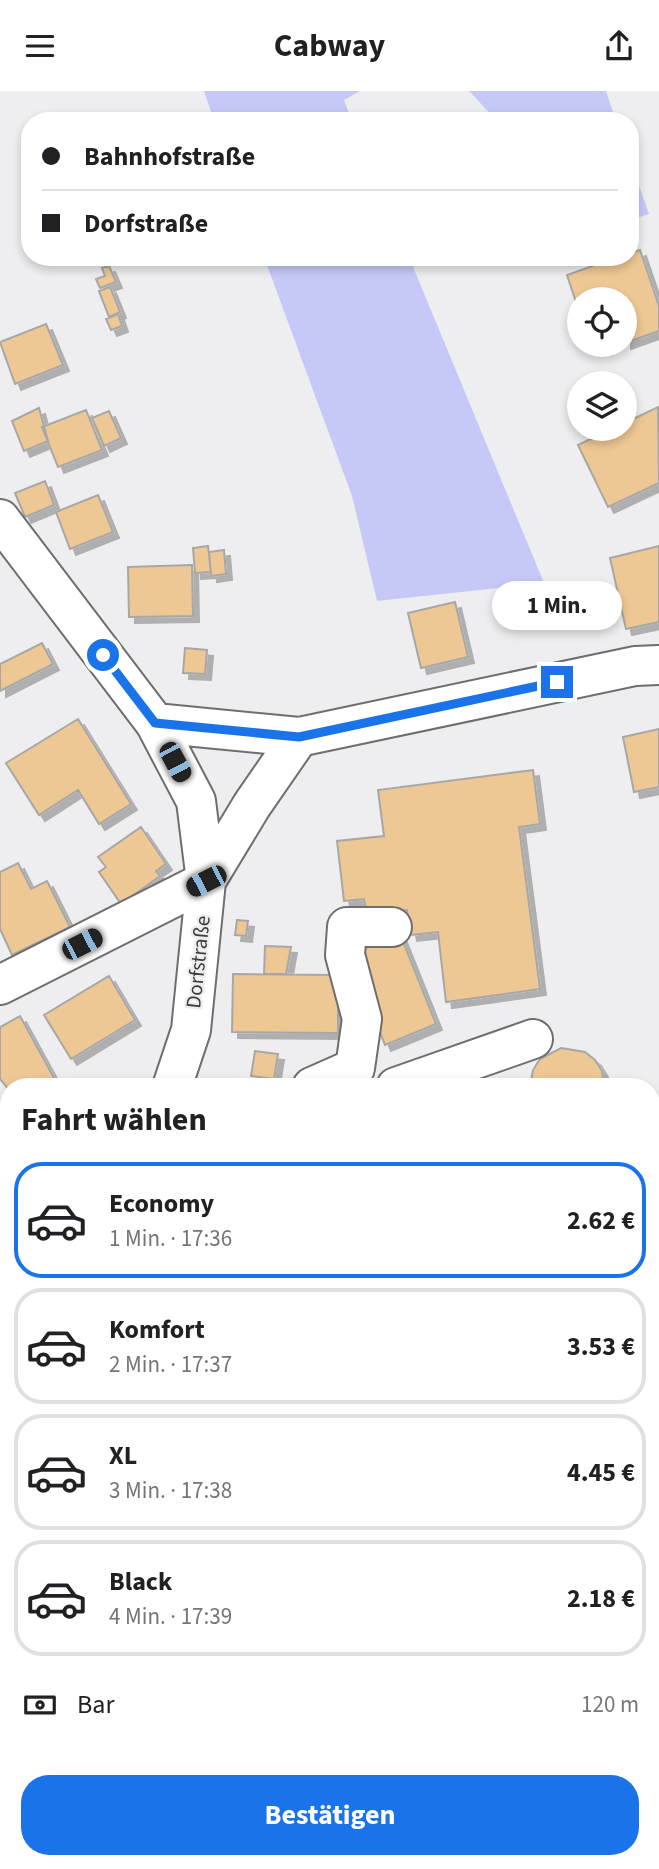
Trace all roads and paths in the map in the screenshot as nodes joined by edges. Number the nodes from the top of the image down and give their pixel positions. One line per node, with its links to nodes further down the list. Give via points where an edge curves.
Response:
1 (0, 519): 3 (street)
2 (659, 665): 4 (street, via 635,666)
3 (155, 723): 4 (street); 5 (street, via 196,801)
4 (299, 737): 5 (street, Dorfstraße)
5 (206, 881): 7 (street); 10 (street, Dorfstraße, via 191,1030)
6 (392, 927): 9 (street, via 347,927 345,955 362,1019)
7 (0, 985)
8 (533, 1039): 11 (street)
9 (365, 1077)
10 (175, 1078)
11 (422, 1078)

